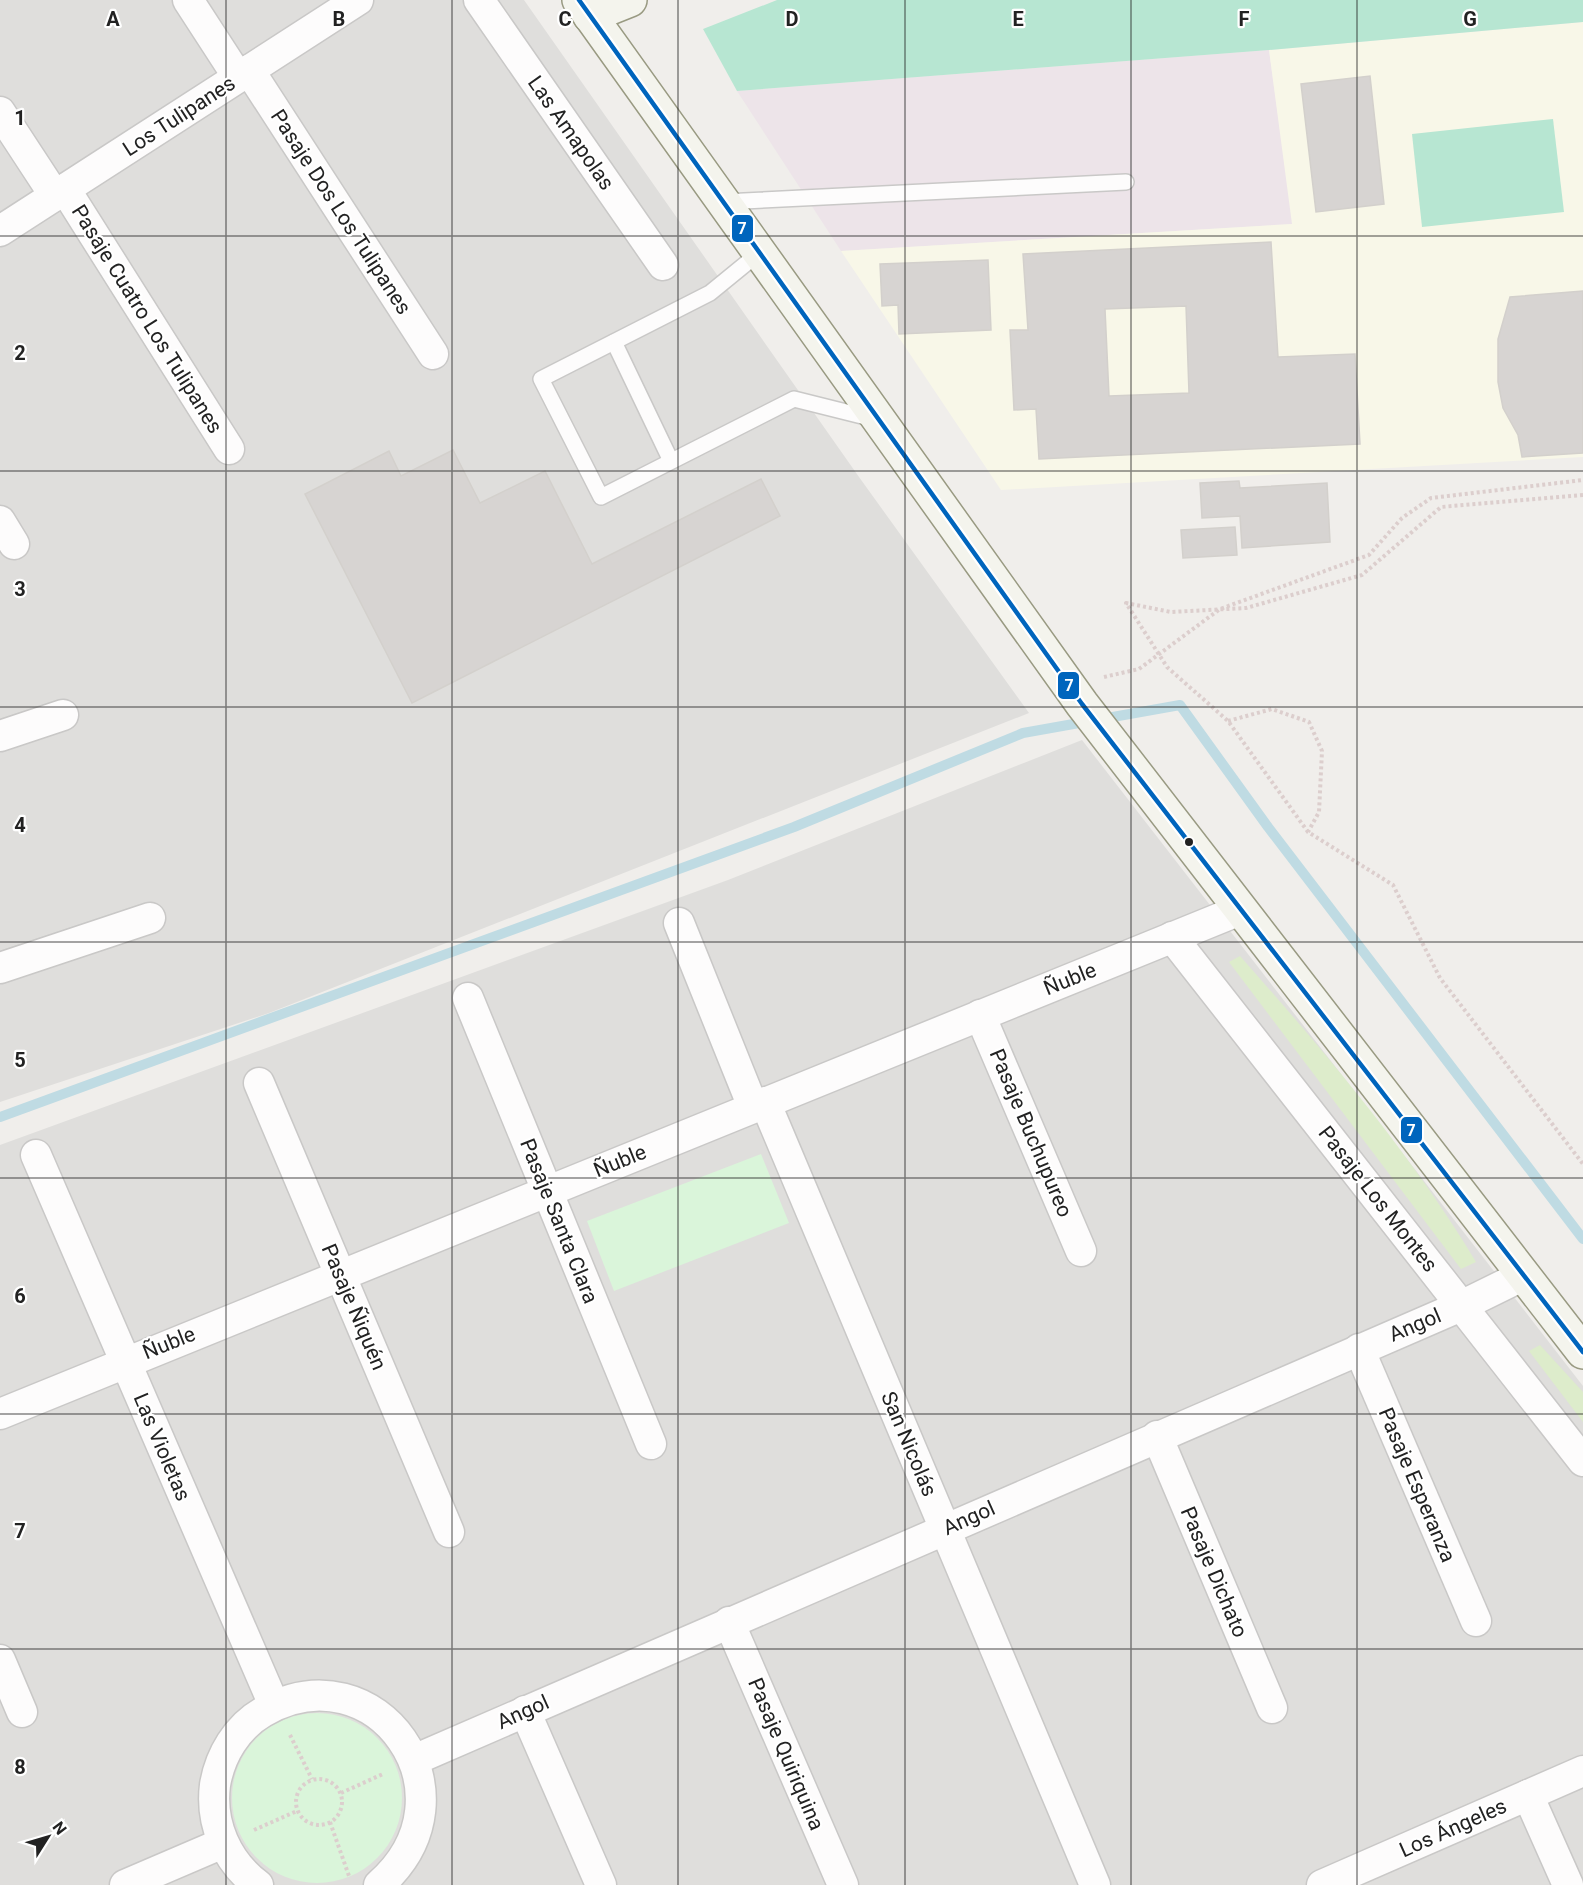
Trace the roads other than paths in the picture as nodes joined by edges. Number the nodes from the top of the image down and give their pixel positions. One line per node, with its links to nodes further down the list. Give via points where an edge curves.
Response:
1 (188, 0): 6 (street, Pasaje Dos Los Tulipanes)
2 (358, 0): 6 (street, Los Tulipanes)
3 (479, 0): 13 (street, Las Amapolas)
4 (630, 0): 5 (main road)
5 (585, 8): 10 (main road)
6 (244, 74): 9 (street, Los Tulipanes); 15 (street, Pasaje Dos Los Tulipanes)
7 (0, 112): 9 (street, Pasaje Cuatro Los Tulipanes)
8 (1126, 182): 10 (lane)
9 (60, 192): 11 (street, Los Tulipanes); 17 (street, Pasaje Cuatro Los Tulipanes)
10 (722, 202): 12 (main road)
11 (0, 231)
12 (759, 253): 14 (lane, via 710,293); 16 (main road)
13 (663, 266)
14 (614, 342): 18 (lane); 18 (lane, via 541,379 602,497)
15 (433, 354)
16 (879, 420): 18 (lane, via 794,399); 21 (main road, via 1075,695)
17 (229, 449)
18 (671, 461)
19 (63, 715): 20 (street)
20 (0, 736)
21 (1240, 910): 24 (street, Ñuble); 34 (main road)
22 (150, 918): 25 (street)
23 (679, 923): 29 (street, San Nicolás)
24 (1173, 937): 27 (street, Ñuble); 35 (street, Pasaje Los Montes)
25 (0, 968)
26 (468, 998): 31 (street, Pasaje Santa Clara)
27 (981, 1015): 29 (street, Ñuble); 32 (street, Pasaje Buchupureo)
28 (259, 1083): 33 (street, Pasaje Ñiquén)
29 (759, 1105): 31 (street, Ñuble); 43 (street, San Nicolás)
30 (36, 1155): 38 (street, Las Violetas)
31 (547, 1191): 33 (street, Ñuble); 41 (street, Pasaje Santa Clara)
32 (1081, 1251)
33 (340, 1274): 38 (street, Ñuble); 44 (street, Pasaje Ñiquén)
34 (1524, 1275): 35 (street, Angol); 37 (main road)
35 (1461, 1306): 36 (street, Angol); 42 (street, Pasaje Los Montes)
36 (1359, 1349): 40 (street, Angol); 45 (street, Pasaje Esperanza)
37 (1583, 1352)
38 (125, 1361): 39 (street, Ñuble); 48 (street, Las Violetas)
39 (0, 1414)
40 (1157, 1436): 43 (street, Angol); 49 (street, Pasaje Dichato)
41 (651, 1444)
42 (1583, 1461)
43 (945, 1528): 46 (street, Angol); 62 (street, San Nicolás)
44 (449, 1532)
45 (1476, 1621)
46 (729, 1622): 50 (street, Angol); 61 (street, Pasaje Quiriquina)
47 (0, 1660): 51 (street)
48 (274, 1705): 52 (street, via 309,1697 344,1699 386,1721); 55 (street, via 237,1733 217,1774 213,1798)
49 (1272, 1708)
50 (525, 1711): 52 (street, Angol); 60 (street)
51 (22, 1712)
52 (414, 1760): 59 (street, via 422,1806 418,1829 409,1852)
53 (1583, 1772): 54 (street, Los Ángeles)
54 (1528, 1795): 56 (street, Los Ángeles); 63 (street)
55 (223, 1843): 57 (street); 58 (street, via 237,1866)
56 (1326, 1884)
57 (125, 1885)
58 (258, 1885)
59 (379, 1885)
60 (601, 1885)
61 (843, 1885)
62 (1095, 1885)
63 (1568, 1885)

